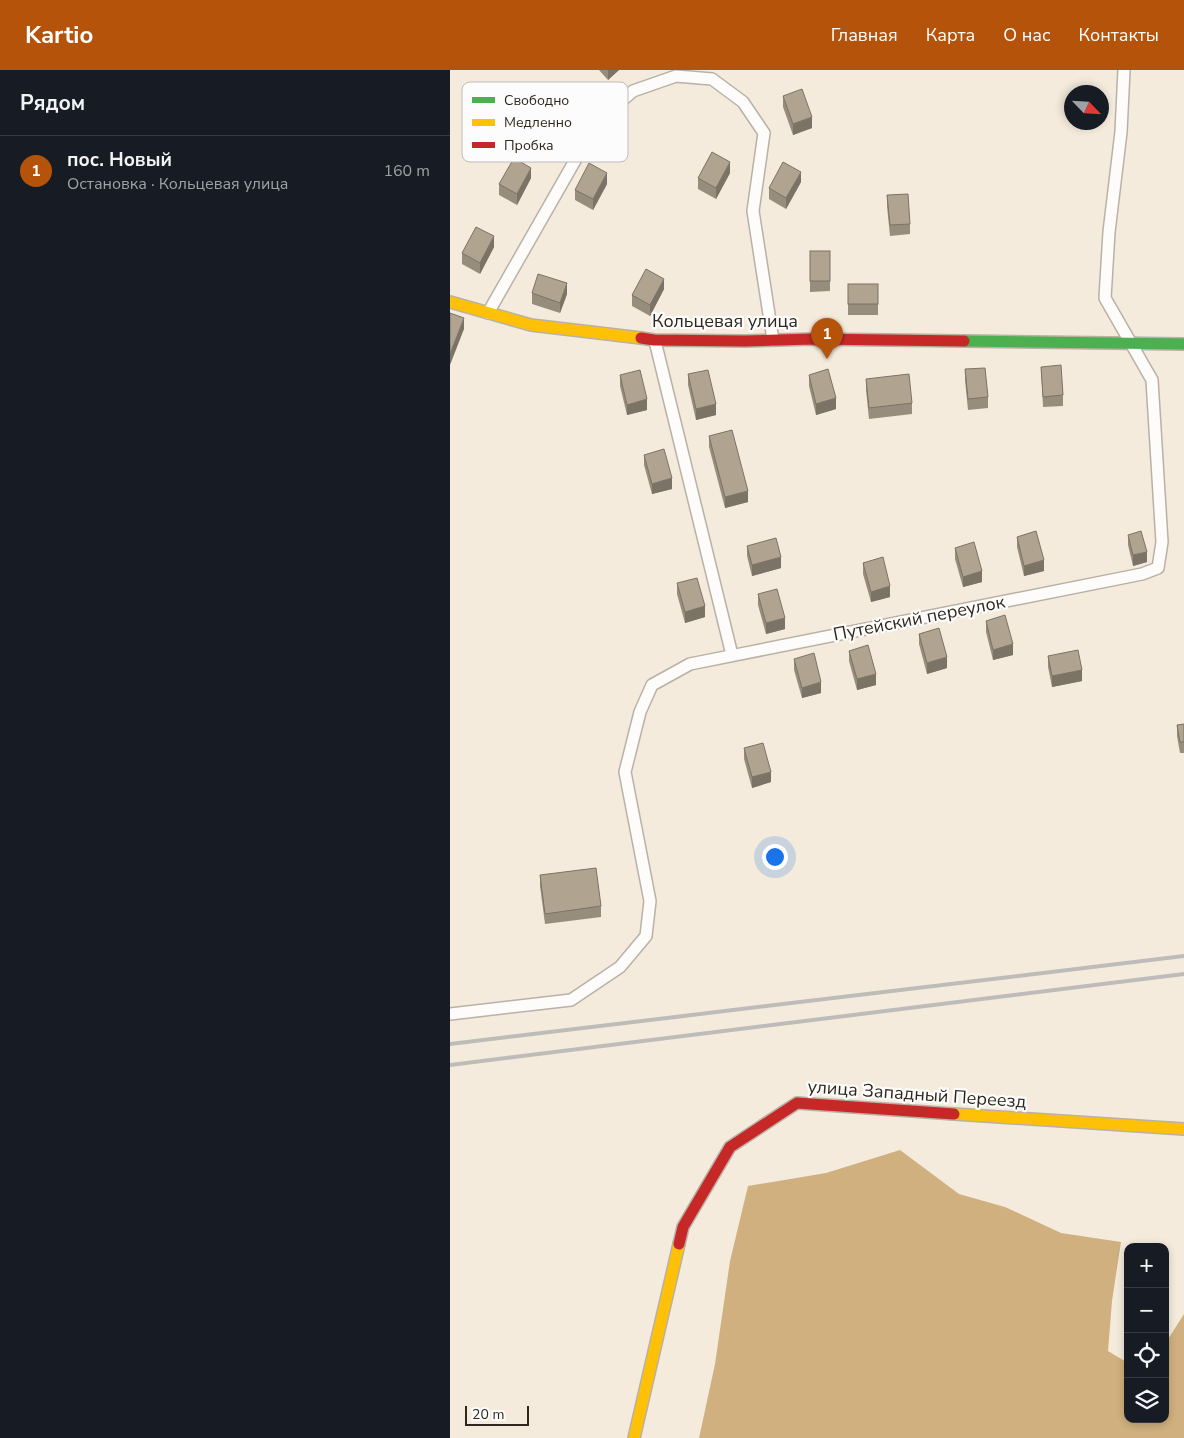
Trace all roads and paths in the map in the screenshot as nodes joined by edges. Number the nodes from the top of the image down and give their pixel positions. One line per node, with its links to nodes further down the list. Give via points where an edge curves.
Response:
1 (1124, 70): 8 (lane, Путейский переулок, via 1105,298)
2 (628, 95): 7 (lane, via 676,76 712,79 743,102 764,133 753,211)
3 (574, 162): 5 (lane)
4 (450, 302): 5 (street, Кольцевая улица)
5 (488, 313): 6 (street, Кольцевая улица, via 531,325)
6 (654, 340): 7 (street, Кольцевая улица); 10 (lane)
7 (773, 340): 8 (street, Кольцевая улица)
8 (1130, 343): 9 (street, Кольцевая улица); 10 (lane, Путейский переулок, via 1152,380 1162,542 1158,568 1142,574)
9 (1184, 344)
10 (732, 655): 11 (lane, Путейский переулок, via 690,664 652,685 640,712 625,772 650,902 646,936 620,967 571,1000)
11 (450, 1014)
12 (1184, 1129): 13 (street, улица Западный Переезд, via 797,1103 730,1147 683,1227)
13 (634, 1438)

